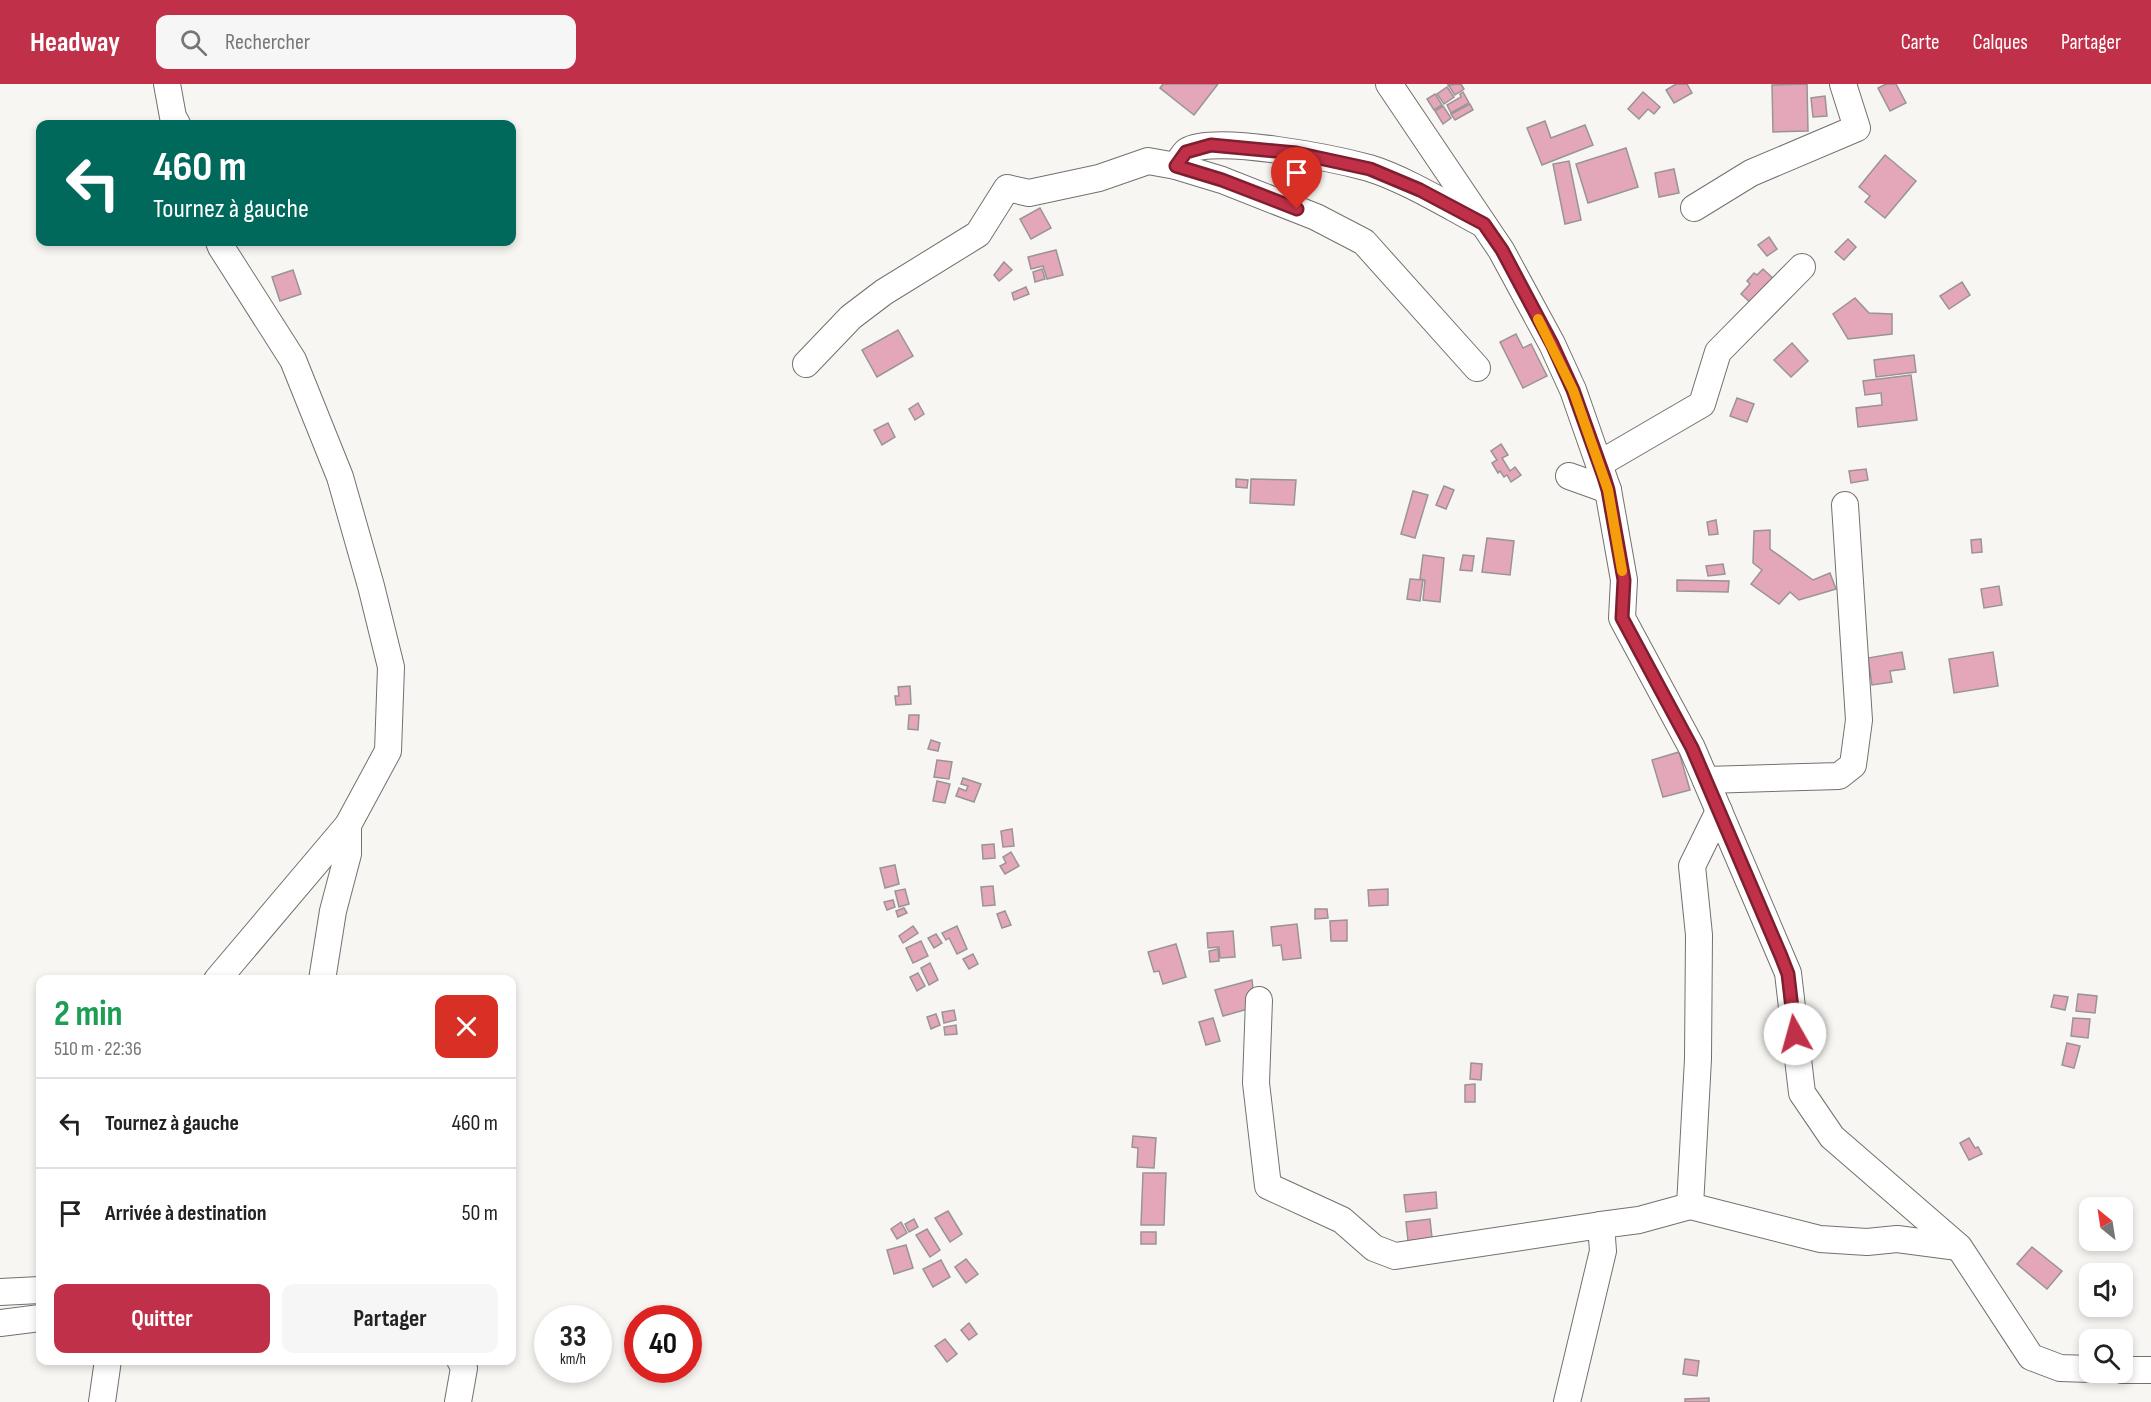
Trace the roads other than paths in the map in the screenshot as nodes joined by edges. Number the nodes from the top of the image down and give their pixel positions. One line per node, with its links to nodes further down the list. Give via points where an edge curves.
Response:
1 (167, 84): 4 (street)
2 (1389, 84): 7 (street)
3 (1843, 84): 6 (street, via 1857,128 1751,173)
4 (175, 120)
5 (1176, 166): 7 (street, via 1186,152 1211,145 1296,153 1370,169); 10 (street, via 1148,161 1099,178 1029,193 1007,188 978,234 884,292 851,317); 11 (street, via 1316,216 1364,242)
6 (1694, 208)
7 (1484, 224): 12 (street, via 1552,344)
8 (220, 246): 18 (street, via 293,360 340,477 391,667 388,751)
9 (1802, 267): 12 (street, via 1718,352 1702,404)
10 (806, 364)
11 (1477, 368)
12 (1599, 464): 14 (street)
13 (1569, 476): 14 (street)
14 (1608, 490): 16 (street, via 1624,580 1622,618)
15 (1845, 505): 16 (street, via 1858,720 1853,765 1839,776)
16 (1706, 780): 17 (street)
17 (1719, 811): 22 (street, via 1692,866 1699,935 1698,1059); 24 (street, via 1788,974 1802,1094 1832,1137)
18 (348, 825): 19 (street); 20 (street, via 348,854 333,911)
19 (221, 975)
20 (323, 975)
21 (1259, 1000): 23 (street, via 1256,1083 1268,1186 1342,1220 1374,1248 1395,1256)
22 (1690, 1206): 23 (street, via 1639,1220); 24 (street, via 1820,1239 1897,1239)
23 (1601, 1225): 36 (street, via 1603,1251)
24 (1959, 1247): 31 (street, via 2031,1357 2060,1368)
25 (36, 1290): 26 (street)
26 (0, 1292)
27 (36, 1318): 28 (street)
28 (0, 1323)
29 (107, 1365): 34 (street)
30 (462, 1365): 35 (street)
31 (2079, 1369)
32 (2133, 1370): 33 (street)
33 (2151, 1370)
34 (102, 1402)
35 (458, 1402)
36 (1567, 1402)

